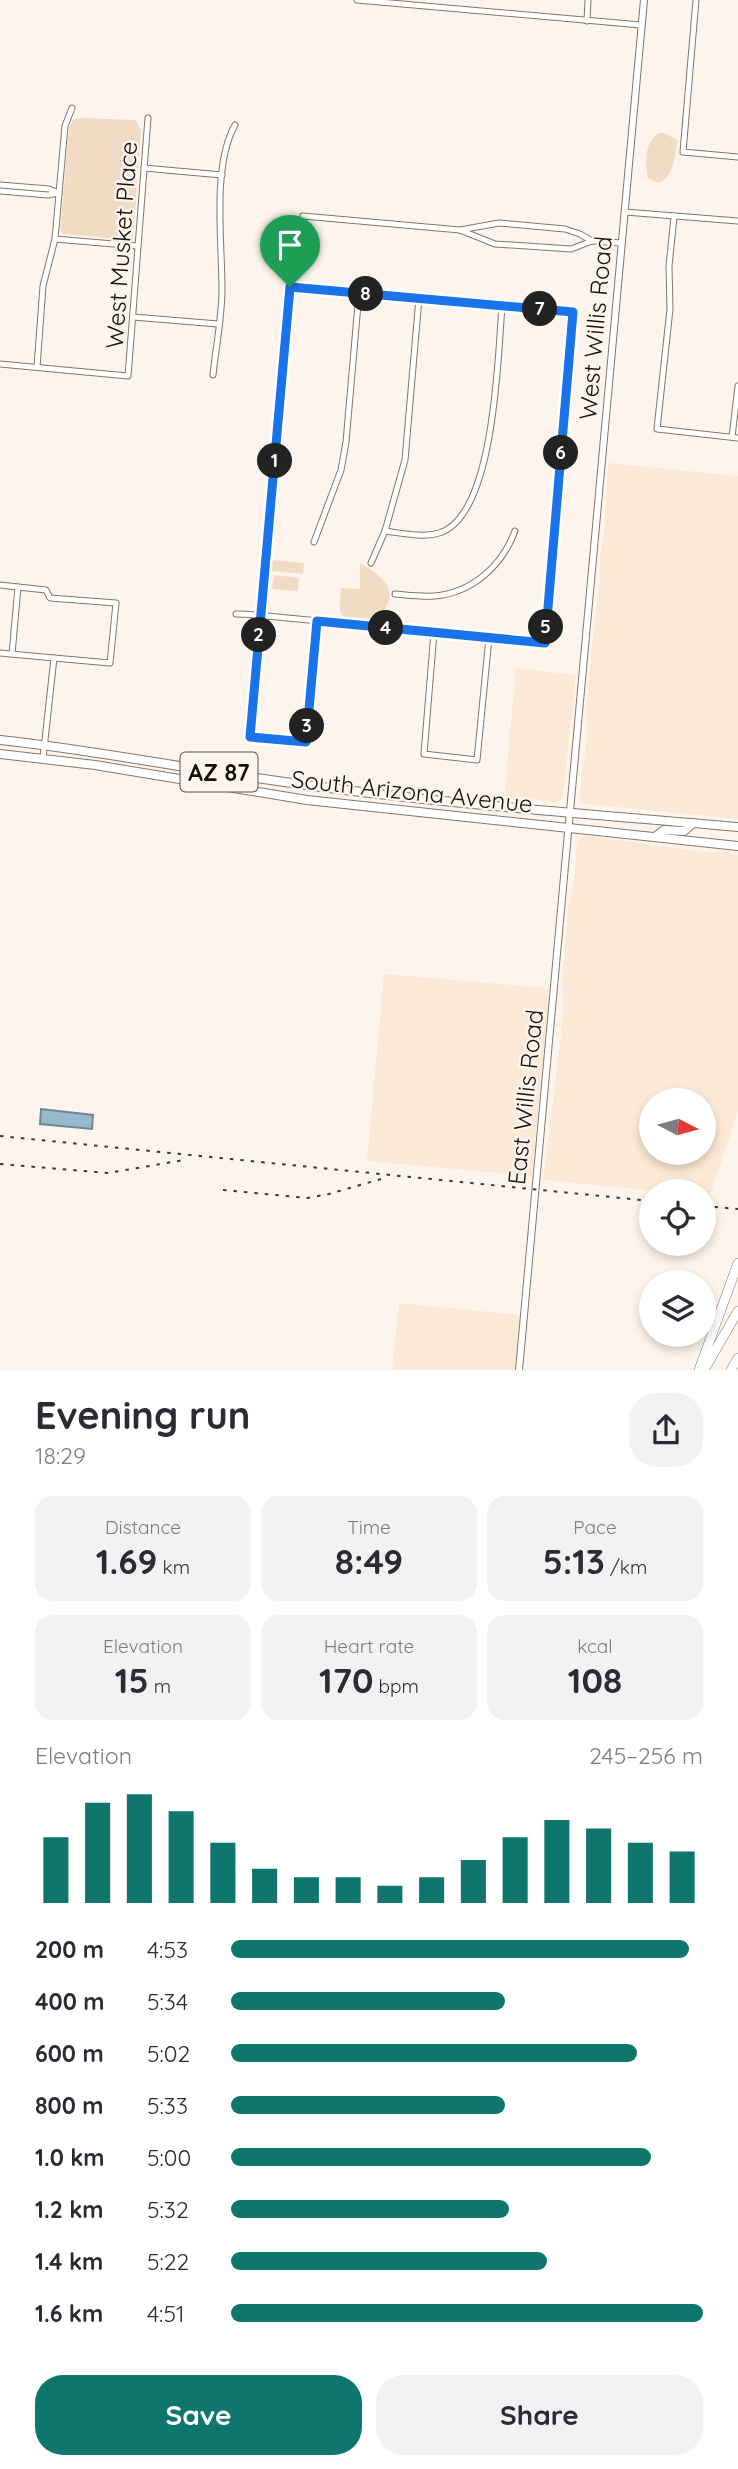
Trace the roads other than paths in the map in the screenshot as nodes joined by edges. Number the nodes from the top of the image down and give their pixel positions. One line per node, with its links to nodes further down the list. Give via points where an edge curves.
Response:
1 (357, 0): 5 (street, via 465,6)
2 (588, 0): 5 (street)
3 (644, 0): 6 (street, West Willis Road)
4 (696, 0): 10 (street, via 683,152)
5 (587, 21): 6 (street)
6 (641, 25): 16 (street, West Willis Road)
7 (72, 108): 15 (street, via 65,125)
8 (148, 118): 11 (street, West Musket Place)
9 (235, 125): 12 (street, via 227,139)
10 (738, 157)
11 (144, 168): 12 (street); 24 (street, West Musket Place)
12 (222, 175): 29 (street)
13 (0, 185): 15 (street)
14 (0, 191): 15 (street)
15 (59, 193): 21 (street)
16 (625, 212): 18 (street); 23 (street, West Willis Road)
17 (303, 216): 20 (street)
18 (674, 217): 19 (street); 34 (street, via 657,429)
19 (738, 221)
20 (460, 230): 22 (street, via 499,223 565,229); 22 (street, via 490,243 571,249)
21 (55, 239): 24 (street); 31 (street, via 43,286)
22 (592, 241): 23 (street)
23 (622, 243): 54 (street, West Willis Road)
24 (137, 246): 28 (street, West Musket Place)
25 (359, 293): 26 (street); 37 (street, via 341,470); 43 (street, via 290,287)
26 (419, 298): 27 (street); 35 (street, via 405,460)
27 (502, 306): 35 (street, via 489,439 465,508 456,523 438,533); 46 (street, via 573,312 545,643)
28 (134, 317): 29 (street); 31 (street, West Musket Place, via 128,376)
29 (218, 324): 32 (street)
30 (0, 364): 31 (street)
31 (37, 367)
32 (213, 375)
33 (738, 386): 34 (street)
34 (735, 438)
35 (385, 531): 38 (street)
36 (515, 531): 41 (street, via 500,559 474,583 434,596)
37 (314, 542)
38 (371, 563)
39 (0, 586): 40 (street)
40 (18, 587): 48 (street); 49 (street, via 46,590 50,598 116,603 110,663)
41 (395, 594)
42 (236, 614): 43 (street)
43 (261, 616): 44 (street); 44 (street, via 250,737 306,742)
44 (317, 621): 45 (street)
45 (434, 632): 46 (street); 46 (street, via 424,754 477,760)
46 (489, 638)
47 (0, 653): 48 (street)
48 (12, 654): 49 (street)
49 (54, 658): 51 (street)
50 (0, 740): 51 (main road, South Arizona Avenue / AZ 87)
51 (45, 744): 53 (street); 54 (main road, South Arizona Avenue / AZ 87, via 358,791)
52 (0, 754): 53 (main road, South Arizona Avenue / AZ 87)
53 (43, 758): 56 (main road, South Arizona Avenue / AZ 87, via 307,800)
54 (569, 812): 55 (main road, South Arizona Avenue / AZ 87); 56 (street, West Willis Road)
55 (693, 823): 57 (main road, South Arizona Avenue / AZ 87); 58 (main road, via 684,831 664,830)
56 (568, 827): 58 (main road, South Arizona Avenue / AZ 87); 63 (street, East Willis Road)
57 (738, 827)
58 (655, 837): 59 (main road, South Arizona Avenue / AZ 87)
59 (738, 846)
60 (738, 1263): 64 (highway)
61 (738, 1311): 64 (highway)
62 (738, 1358): 65 (highway)
63 (519, 1370)
64 (702, 1370)
65 (731, 1370)

